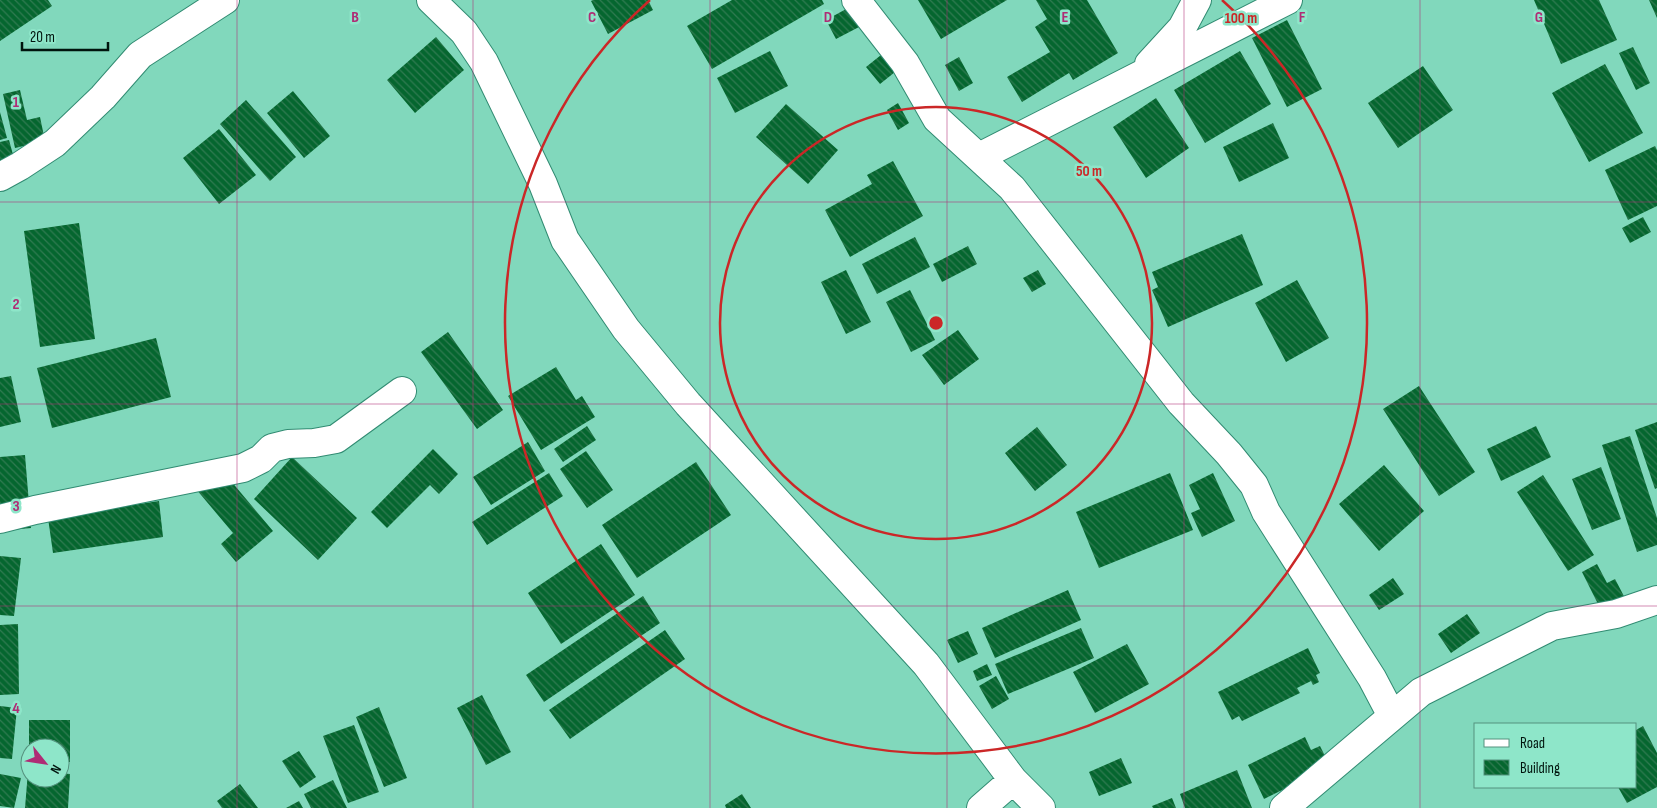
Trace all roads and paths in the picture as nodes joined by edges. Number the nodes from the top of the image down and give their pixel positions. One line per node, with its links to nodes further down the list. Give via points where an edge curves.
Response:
1 (225, 0): 8 (street, via 140,55 103,97 54,143)
2 (431, 0): 13 (street, via 464,32 484,62 543,184 565,240 626,330 688,404 926,664)
3 (856, 0): 7 (street, via 905,64 937,119)
4 (1197, 0): 6 (street, via 1182,28)
5 (1288, 0): 6 (street)
6 (1139, 76): 7 (street)
7 (979, 157): 12 (street, via 1012,188 1181,403 1254,485 1266,512 1372,678)
8 (0, 177)
9 (402, 390): 10 (street, via 336,439 272,448 261,459 243,468)
10 (0, 519)
11 (1657, 600): 12 (street, via 1616,614 1552,626 1421,692)
12 (1392, 716): 16 (street)
13 (1013, 780): 14 (street); 15 (street)
14 (981, 808)
15 (1041, 808)
16 (1284, 808)

